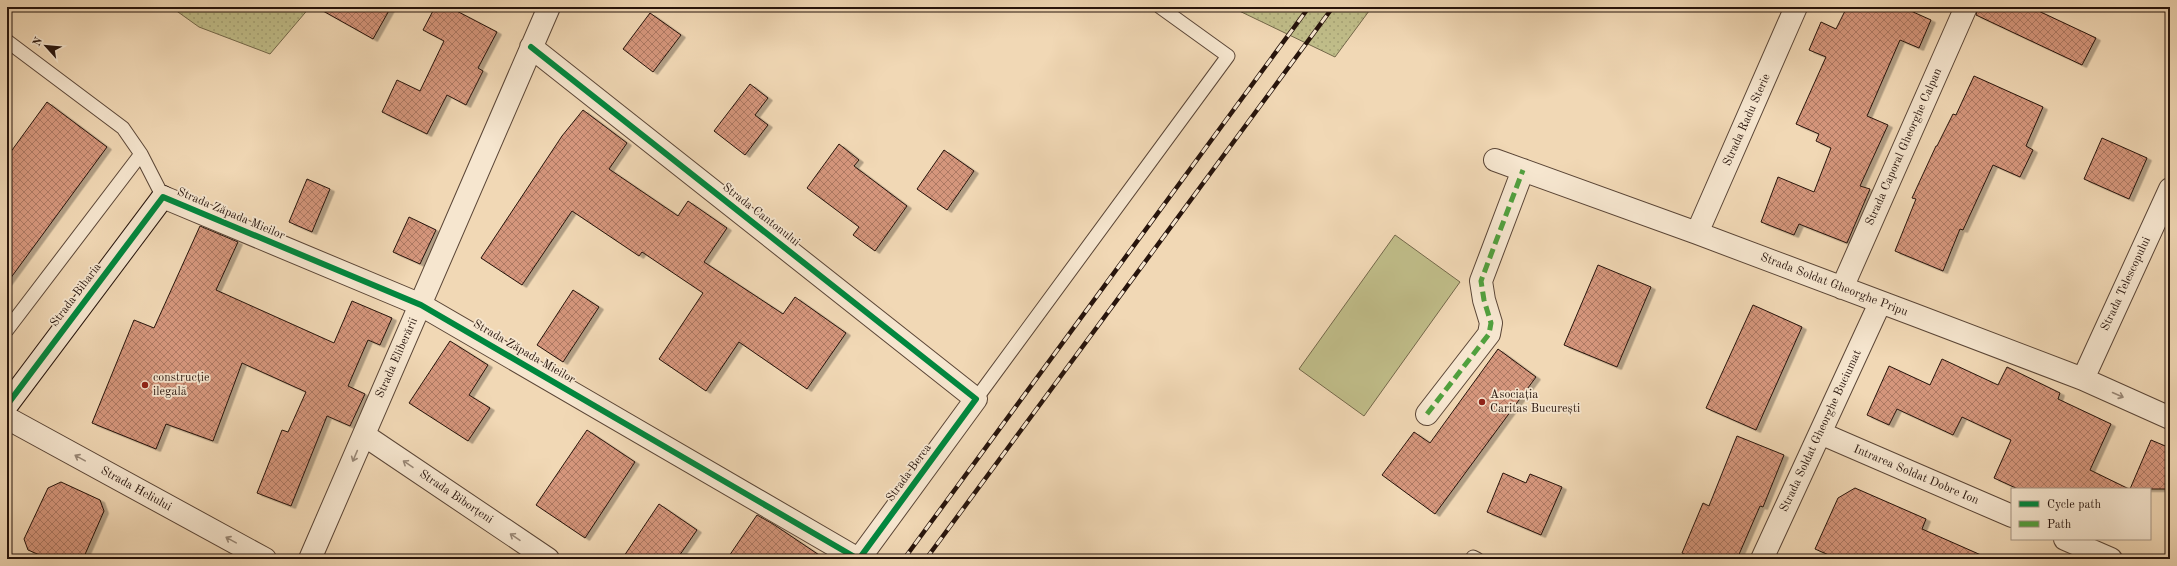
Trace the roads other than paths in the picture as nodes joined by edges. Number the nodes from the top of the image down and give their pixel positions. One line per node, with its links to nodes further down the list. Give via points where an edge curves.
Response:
1 (548, 7): 6 (street)
2 (1160, 7): 18 (lane, via 1228,56)
3 (1796, 7): 12 (street, Strada Radu Sterie)
4 (1966, 7): 13 (street, Strada Caporal Gheorghe Calpan)
5 (7, 42): 7 (lane, via 123,128)
6 (531, 47): 15 (street, Strada Eliberării); 18 (street, Strada Cantonului)
7 (141, 154): 11 (lane); 16 (lane)
8 (1495, 160): 9 (street, Strada Soldat Gheorghe Pripu)
9 (1523, 170): 12 (street, Strada Soldat Gheorghe Pripu); 20 (street, via 1481,280 1491,323 1489,334)
10 (2170, 189): 17 (street, Strada Telescopului)
11 (164, 198): 15 (street, Strada Zăpada Mieilor); 19 (street, Strada Biharia)
12 (1697, 233): 13 (street, Strada Soldat Gheorghe Pripu)
13 (1842, 288): 14 (street, Strada Soldat Gheorghe Pripu)
14 (1880, 303): 17 (street, Strada Soldat Gheorghe Pripu); 23 (street, Strada Soldat Gheorghe Buciumat)
15 (421, 305): 24 (street, Strada Eliberării); 30 (street, Strada Zăpada Mieilor)
16 (7, 330)
17 (2083, 379): 22 (street, Strada Soldat Gheorghe Pripu, one-way to 22)
18 (976, 399): 30 (street, Strada Berca)
19 (7, 405)
20 (1427, 414)
21 (7, 418): 27 (street, Strada Heliului, one-way to 21)
22 (2170, 418)
23 (1820, 433): 25 (street, Intrarea Soldat Dobre Ion); 31 (street, Strada Soldat Gheorghe Buciumat)
24 (364, 435): 28 (street, Strada Eliberării, one-way to 28); 29 (street, Strada Biborțeni, one-way to 24)
25 (2011, 516)
26 (2067, 540): 32 (street)
27 (265, 559)
28 (310, 559)
29 (548, 559)
30 (859, 559)
31 (1762, 559)
32 (2111, 559)

